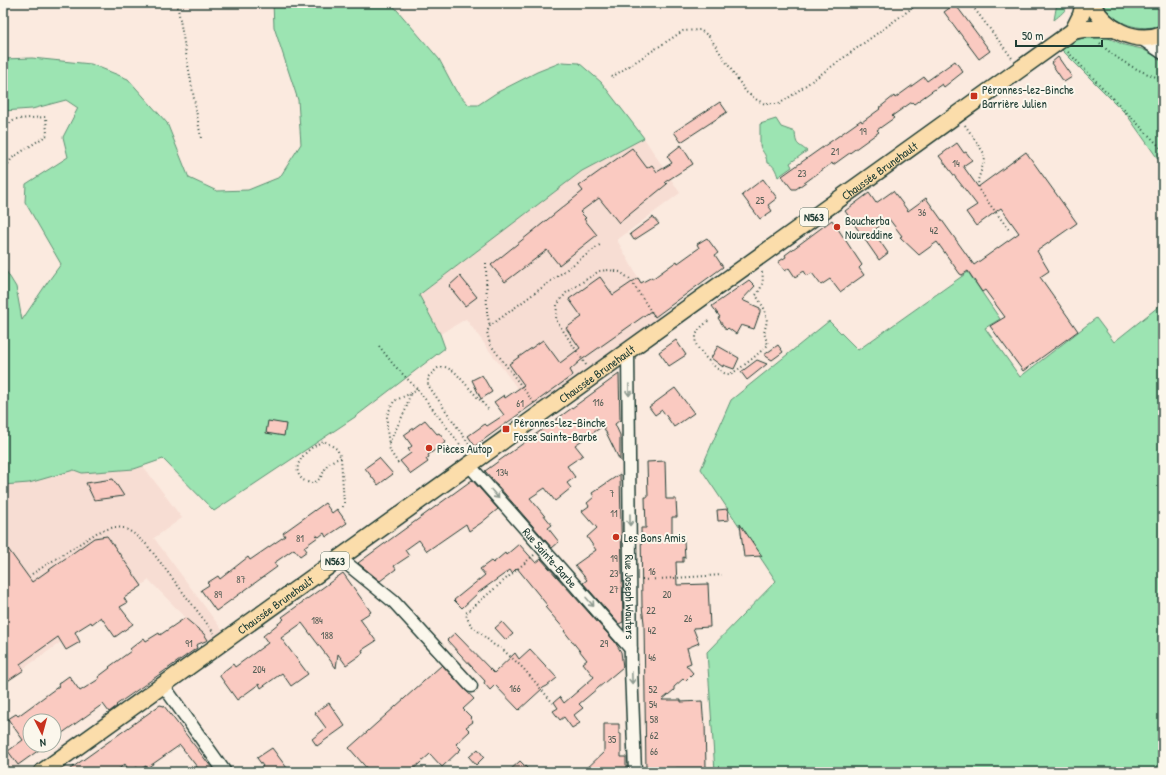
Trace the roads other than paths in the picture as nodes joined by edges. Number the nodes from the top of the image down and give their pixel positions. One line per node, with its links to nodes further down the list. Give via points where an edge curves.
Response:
1 (1084, 3): 4 (main road)
2 (1091, 3): 3 (main road, via 1103,20)
3 (1114, 29): 4 (main road, Chaussée Brunehault / N563); 6 (main road)
4 (1073, 31): 8 (main road, Chaussée Brunehault / N563)
5 (1163, 34): 6 (main road)
6 (1139, 37): 7 (street)
7 (1163, 53)
8 (628, 351): 9 (main road, Chaussée Brunehault / N563); 11 (street, Rue Joseph Wauters, one-way to 11)
9 (474, 461): 10 (main road, Chaussée Brunehault / N563); 11 (street, Rue Sainte-Barbe, one-way to 11, via 543,548)
10 (340, 558): 12 (main road, Chaussée Brunehault / N563); 13 (street, via 394,602)
11 (631, 649): 16 (street, Rue Joseph Wauters, one-way to 16)
12 (163, 685): 14 (main road, Chaussée Brunehault / N563); 15 (street)
13 (471, 686)
14 (42, 772)
15 (225, 772)
16 (635, 772)

